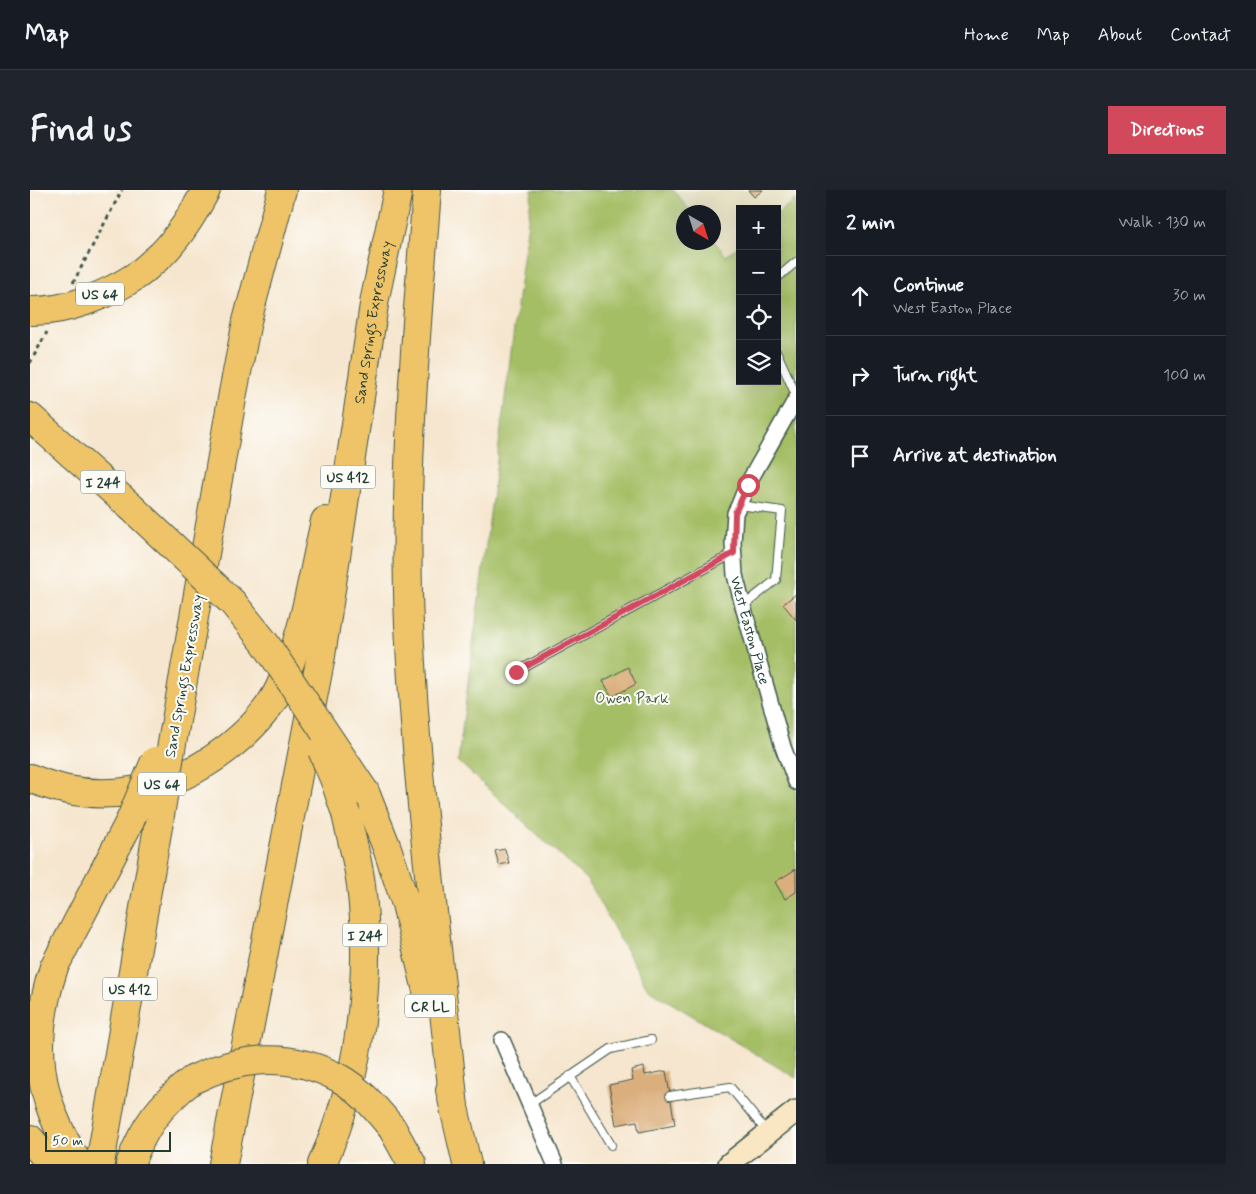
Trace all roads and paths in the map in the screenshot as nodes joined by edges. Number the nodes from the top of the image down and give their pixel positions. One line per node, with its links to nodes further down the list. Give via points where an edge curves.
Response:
1 (122, 190): 8 (path)
2 (206, 190): 10 (highway, US 64, bridge, via 180,235 138,275 75,304 52,309)
3 (282, 190): 20 (highway, Sand Springs Expressway / US 412, via 247,321 179,701)
4 (398, 190): 9 (highway, Sand Springs Expressway / US 64)
5 (427, 190): 28 (highway, via 410,413 409,622 421,788)
6 (796, 262): 7 (lane)
7 (781, 275)
8 (70, 290)
9 (375, 298): 21 (highway, US 64, via 296,649 278,691 264,712 244,735 215,758 196,770 152,788 72,791); 37 (highway, Sand Springs Expressway / US 412, via 321,656)
10 (39, 321): 12 (path)
11 (781, 362): 13 (lane)
12 (30, 364)
13 (796, 397): 15 (street, West Easton Place)
14 (30, 416): 18 (highway, I 244, bridge, via 233,603)
15 (739, 505): 16 (street, West Easton Place, via 735,513); 17 (lane, via 782,511 776,580)
16 (734, 553): 17 (street, West Easton Place, via 735,575); 19 (lane)
17 (743, 606): 22 (street, West Easton Place)
18 (264, 642): 28 (highway, CR LL, bridge, via 365,792 406,904); 38 (highway, I 244, bridge, via 305,716 336,782 360,883 365,986 362,1021 347,1097)
19 (516, 672)
20 (162, 758): 34 (highway, bridge, via 54,967 40,1020 38,1055 43,1085 54,1119); 35 (highway, Sand Springs Expressway / US 412, bridge, via 160,815)
21 (30, 778)
22 (796, 782)
23 (502, 1040): 27 (street)
24 (651, 1040): 25 (lane, via 611,1049)
25 (570, 1076): 27 (lane); 32 (lane)
26 (670, 1096): 30 (lane, via 730,1087)
27 (530, 1104): 41 (street)
28 (454, 1107): 40 (highway, CR LL)
29 (796, 1112): 30 (main road)
30 (768, 1133): 42 (main road)
31 (30, 1139): 33 (highway)
32 (611, 1145)
33 (50, 1163)
34 (79, 1164)
35 (100, 1164)
36 (130, 1164): 39 (highway, bridge, via 146,1128 159,1110 192,1080 217,1069 267,1059 320,1069 362,1094 392,1128)
37 (222, 1164)
38 (322, 1164)
39 (412, 1164)
40 (467, 1164)
41 (555, 1164)
42 (729, 1164)

